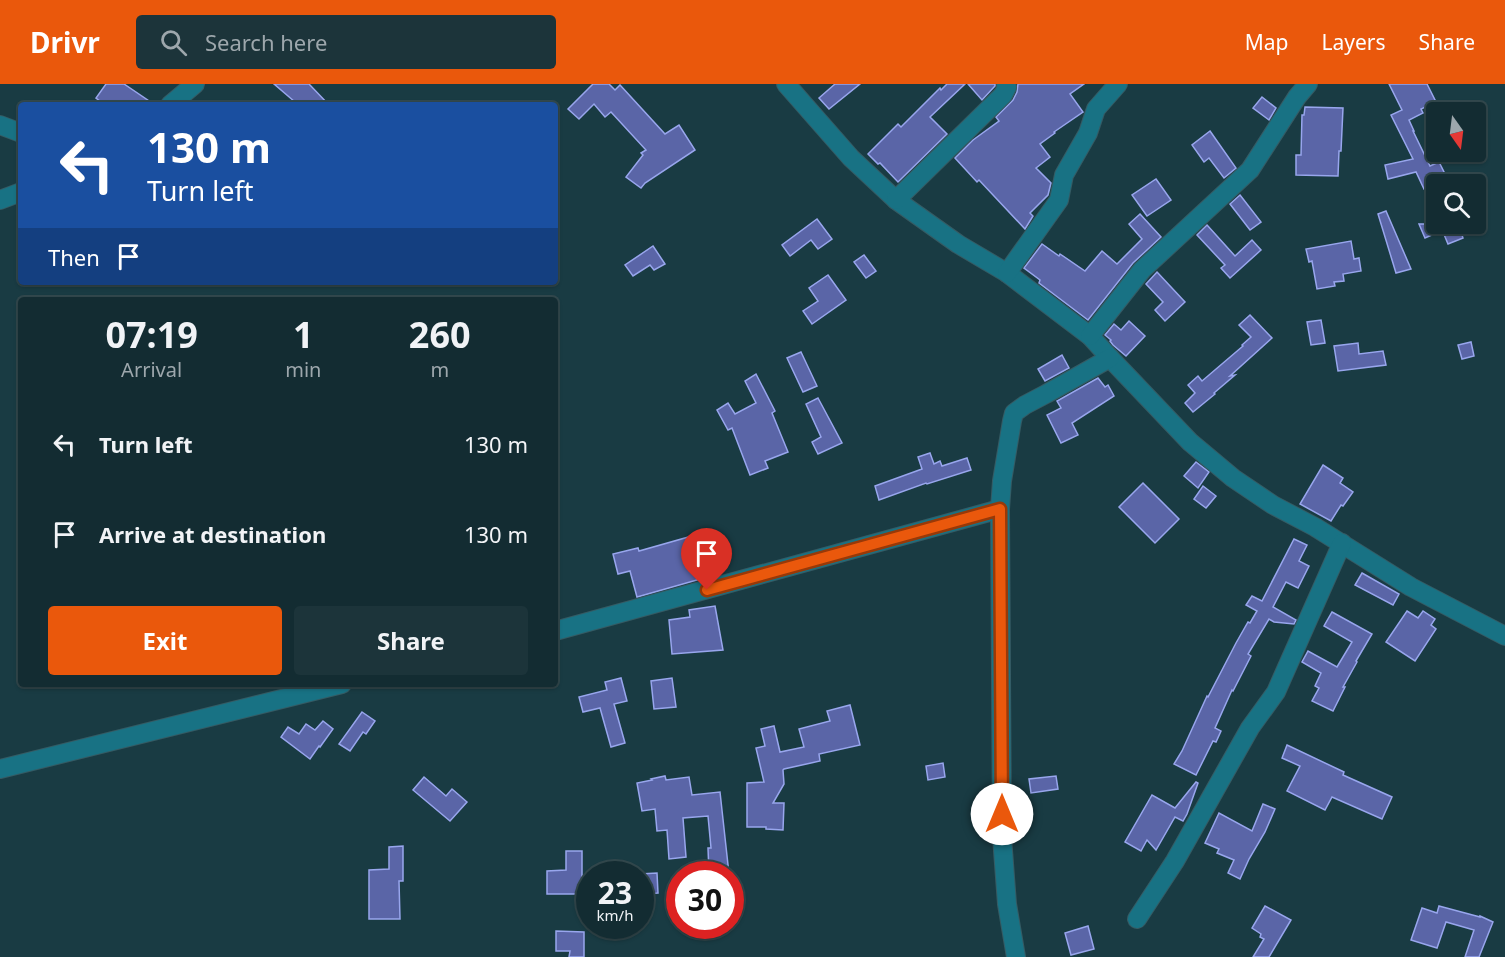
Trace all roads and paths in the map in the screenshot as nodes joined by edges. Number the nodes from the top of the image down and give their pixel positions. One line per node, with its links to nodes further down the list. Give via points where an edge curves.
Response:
1 (195, 84): 6 (street)
2 (786, 84): 11 (street, via 851,158)
3 (1006, 84): 11 (street, via 1003,94)
4 (1118, 84): 12 (street, via 1096,109 1089,133 1064,175 1059,200)
5 (1308, 84): 13 (street, via 1250,170 1142,270)
6 (174, 102)
7 (0, 125): 8 (street)
8 (18, 132)
9 (18, 193): 10 (street)
10 (0, 200)
11 (896, 200): 12 (street)
12 (1007, 273): 13 (street)
13 (1090, 336): 14 (street)
14 (1110, 358): 15 (street, via 1014,413); 16 (street, via 1191,442 1233,478)
15 (1000, 509): 17 (street); 22 (street, via 1002,837 1006,904)
16 (1342, 543): 18 (street, via 1411,588); 21 (street, via 1276,692 1250,728)
17 (558, 630)
18 (1505, 636)
19 (330, 687): 20 (street)
20 (0, 769)
21 (1137, 920)
22 (1016, 957)

